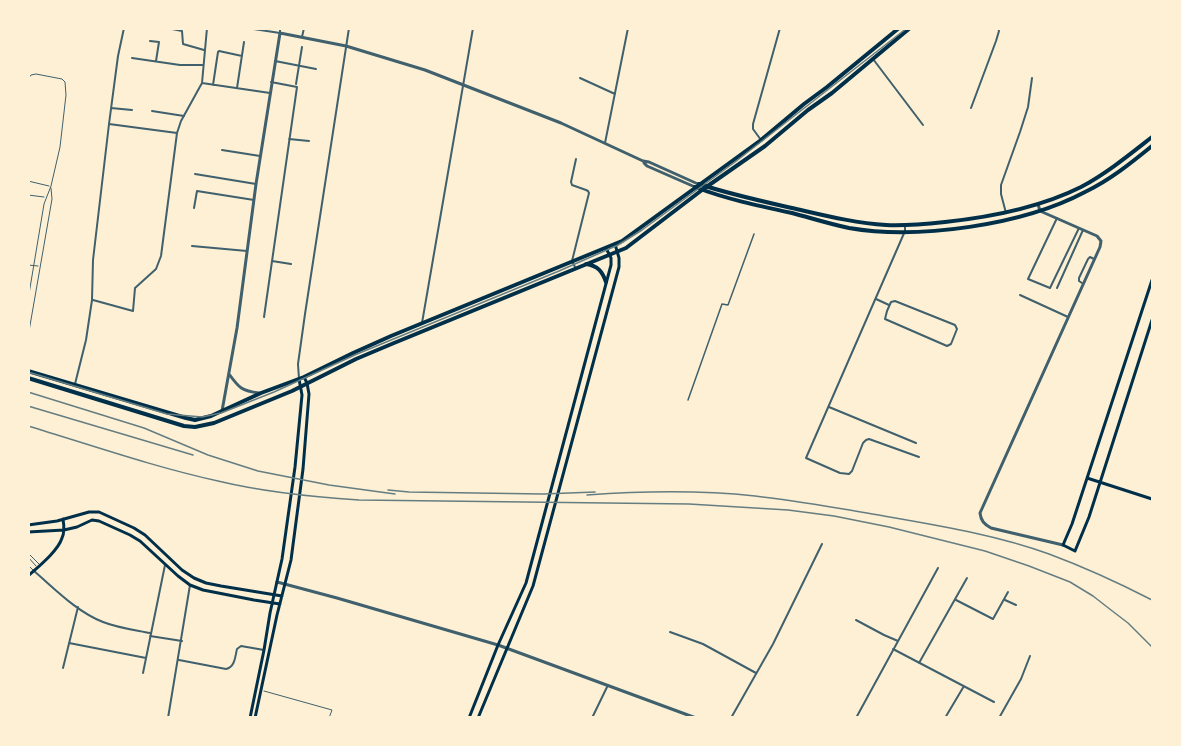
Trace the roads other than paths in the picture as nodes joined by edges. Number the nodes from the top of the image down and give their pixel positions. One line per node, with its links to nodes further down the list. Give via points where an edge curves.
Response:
1 (124, 28): 40 (street)
2 (166, 28): 20 (street, via 182,31 183,44)
3 (202, 28): 13 (street)
4 (247, 28): 14 (street)
5 (304, 28): 15 (street)
6 (349, 28): 19 (street)
7 (473, 28): 36 (street)
8 (628, 28): 39 (street)
9 (780, 28): 50 (street, via 753,124)
10 (899, 28): 50 (main road)
11 (910, 28): 23 (main road)
12 (998, 28): 41 (street)
13 (207, 29): 20 (street)
14 (280, 31): 15 (street); 25 (street)
15 (302, 37): 19 (street)
16 (150, 41): 24 (street, via 159,42)
17 (244, 42): 21 (street)
18 (302, 46): 27 (street)
19 (346, 46): 36 (street); 106 (street, via 298,364)
20 (205, 50): 26 (street)
21 (242, 56): 35 (street, via 218,52); 37 (street)
22 (132, 58): 24 (street)
23 (873, 59): 46 (street); 62 (main road, via 765,146)
24 (156, 61): 26 (street)
25 (275, 61): 27 (street); 32 (street)
26 (203, 65): 33 (street)
27 (299, 66): 28 (street); 34 (street)
28 (316, 69)
29 (580, 78): 39 (street)
30 (1032, 78): 70 (street, via 1028,106 1001,185)
31 (28, 79): 60 (lane, via 36,74 65,82 60,147)
32 (272, 82): 38 (street); 49 (street, via 297,87)
33 (202, 84): 35 (street); 44 (street)
34 (296, 84)
35 (213, 85): 37 (street)
36 (464, 85): 52 (street); 101 (street)
37 (237, 88): 38 (street)
38 (270, 93): 55 (street)
39 (615, 94): 52 (street)
40 (111, 108): 42 (street); 45 (street)
41 (971, 108)
42 (132, 110)
43 (152, 111): 44 (street)
44 (184, 116): 47 (street)
45 (109, 124): 47 (street); 96 (street)
46 (923, 125)
47 (177, 133): 96 (street, via 156,269 135,288 133,311)
48 (1152, 137): 67 (main road, via 1109,171)
49 (289, 139): 51 (street); 82 (street)
50 (761, 140): 61 (main road)
51 (309, 141)
52 (605, 144): 61 (street)
53 (1152, 146): 69 (main road, via 1113,177)
54 (222, 150): 55 (street)
55 (260, 156): 59 (street)
56 (576, 159): 83 (street, via 571,182 589,193)
57 (195, 174): 59 (street)
58 (28, 182): 60 (lane)
59 (256, 184): 66 (street)
60 (51, 186): 64 (lane); 65 (lane)
61 (697, 186): 62 (main road); 76 (main road)
62 (704, 188): 72 (main road, via 851,221); 74 (main road, via 849,228); 80 (main road)
63 (28, 195): 64 (lane)
64 (46, 198): 65 (lane); 87 (lane)
65 (52, 199): 88 (lane)
66 (254, 200): 68 (street, via 197,191); 79 (street)
67 (1038, 204): 69 (street); 70 (main road)
68 (194, 208)
69 (1040, 211): 71 (street); 74 (main road, via 968,226)
70 (1006, 213): 72 (main road)
71 (1057, 218): 73 (street); 73 (street, via 1028,279 1050,288)
72 (905, 225): 74 (street)
73 (1081, 229): 92 (street); 99 (street, via 1097,236 1100,248)
74 (905, 231): 94 (street)
75 (754, 234): 111 (street, via 728,305 722,304)
76 (615, 244): 78 (main road); 80 (main road)
77 (192, 246): 79 (street)
78 (606, 248): 81 (main road); 83 (main road)
79 (247, 250): 104 (street)
80 (618, 251): 81 (main road); 152 (main road, via 619,267 537,570)
81 (609, 255): 85 (main road); 91 (main road, via 611,265)
82 (272, 261): 84 (street); 98 (street)
83 (572, 261): 89 (street); 101 (main road)
84 (291, 264)
85 (586, 264): 89 (main road); 91 (main road, via 598,268)
86 (28, 265): 87 (lane)
87 (34, 265): 88 (lane); 95 (lane)
88 (40, 266): 102 (lane)
89 (575, 268): 108 (main road, via 356,359)
90 (1152, 280): 116 (main road)
91 (606, 282): 151 (main road, via 530,568)
92 (1057, 288)
93 (1020, 295): 99 (street)
94 (876, 299): 97 (street); 112 (street)
95 (28, 300)
96 (92, 300): 107 (street)
97 (889, 305): 97 (street, via 898,302 955,326 951,344 947,346 885,320)
98 (264, 317)
99 (1068, 317): 124 (street, via 980,513 984,524 991,528)
100 (1152, 320): 117 (main road)
101 (422, 323): 106 (main road)
102 (28, 337)
103 (28, 371): 107 (main road)
104 (228, 372): 110 (street, via 240,388); 113 (street)
105 (28, 378): 109 (main road, via 195,427 214,423)
106 (302, 378): 108 (main road); 109 (main road); 110 (main road)
107 (75, 384): 113 (main road, via 195,420)
108 (307, 384): 109 (main road); 134 (main road, via 303,469)
109 (301, 386): 133 (main road, via 295,467)
110 (261, 393): 113 (main road)
111 (688, 400)
112 (829, 407): 114 (street); 115 (street, via 806,458 849,474 863,443 869,439)
113 (222, 411)
114 (916, 443)
115 (919, 457)
116 (1087, 478): 117 (main road); 124 (main road)
117 (1100, 482): 118 (main road); 124 (main road, via 1075,551)
118 (1152, 499)
119 (63, 519): 120 (main road); 121 (main road); 137 (main road, via 99,512 145,535 194,578)
120 (30, 525)
121 (64, 530): 122 (main road); 127 (main road, via 92,520 109,524 140,541); 128 (main road, via 59,545)
122 (28, 532)
123 (822, 544): 161 (street)
124 (1063, 545)
125 (29, 556): 128 (lane)
126 (28, 565): 130 (lane)
127 (165, 565): 135 (main road); 147 (street)
128 (39, 566): 130 (main road)
129 (938, 568): 149 (street)
130 (34, 571): 131 (main road); 144 (street)
131 (28, 576)
132 (967, 578): 139 (street)
133 (277, 582): 134 (street); 137 (main road)
134 (285, 584): 138 (main road); 151 (street)
135 (190, 585): 141 (main road); 148 (street)
136 (1008, 592): 140 (street)
137 (274, 595): 138 (main road); 141 (main road)
138 (282, 596): 142 (main road)
139 (955, 599): 140 (street, via 993,619); 158 (street)
140 (1004, 600): 143 (street)
141 (272, 603): 142 (main road); 154 (main road)
142 (280, 604): 164 (main road)
143 (1016, 606)
144 (78, 607): 147 (street, via 104,622); 150 (street)
145 (856, 620): 149 (street)
146 (670, 632): 161 (street, via 703,644)
147 (150, 634): 148 (street); 156 (street)
148 (182, 641): 157 (street)
149 (898, 641): 153 (street)
150 (69, 643): 156 (street); 159 (street)
151 (498, 645): 152 (street); 170 (main road)
152 (506, 648): 162 (street); 171 (main road)
153 (893, 649): 158 (street); 175 (street)
154 (264, 650): 157 (street, via 239,647 233,665 226,669); 167 (main road)
155 (1030, 656): 177 (street)
156 (146, 658): 160 (street)
157 (179, 660): 166 (street)
158 (919, 663): 163 (street)
159 (63, 668)
160 (142, 673)
161 (756, 673): 174 (street)
162 (608, 685): 172 (street); 173 (street)
163 (964, 686): 165 (street); 176 (street)
164 (261, 690): 168 (main road); 169 (lane, via 332,710)
165 (994, 702)
166 (168, 717)
167 (250, 717)
168 (255, 717)
169 (328, 717)
170 (469, 717)
171 (478, 717)
172 (592, 717)
173 (696, 717)
174 (731, 717)
175 (856, 717)
176 (945, 717)
177 (999, 717)

